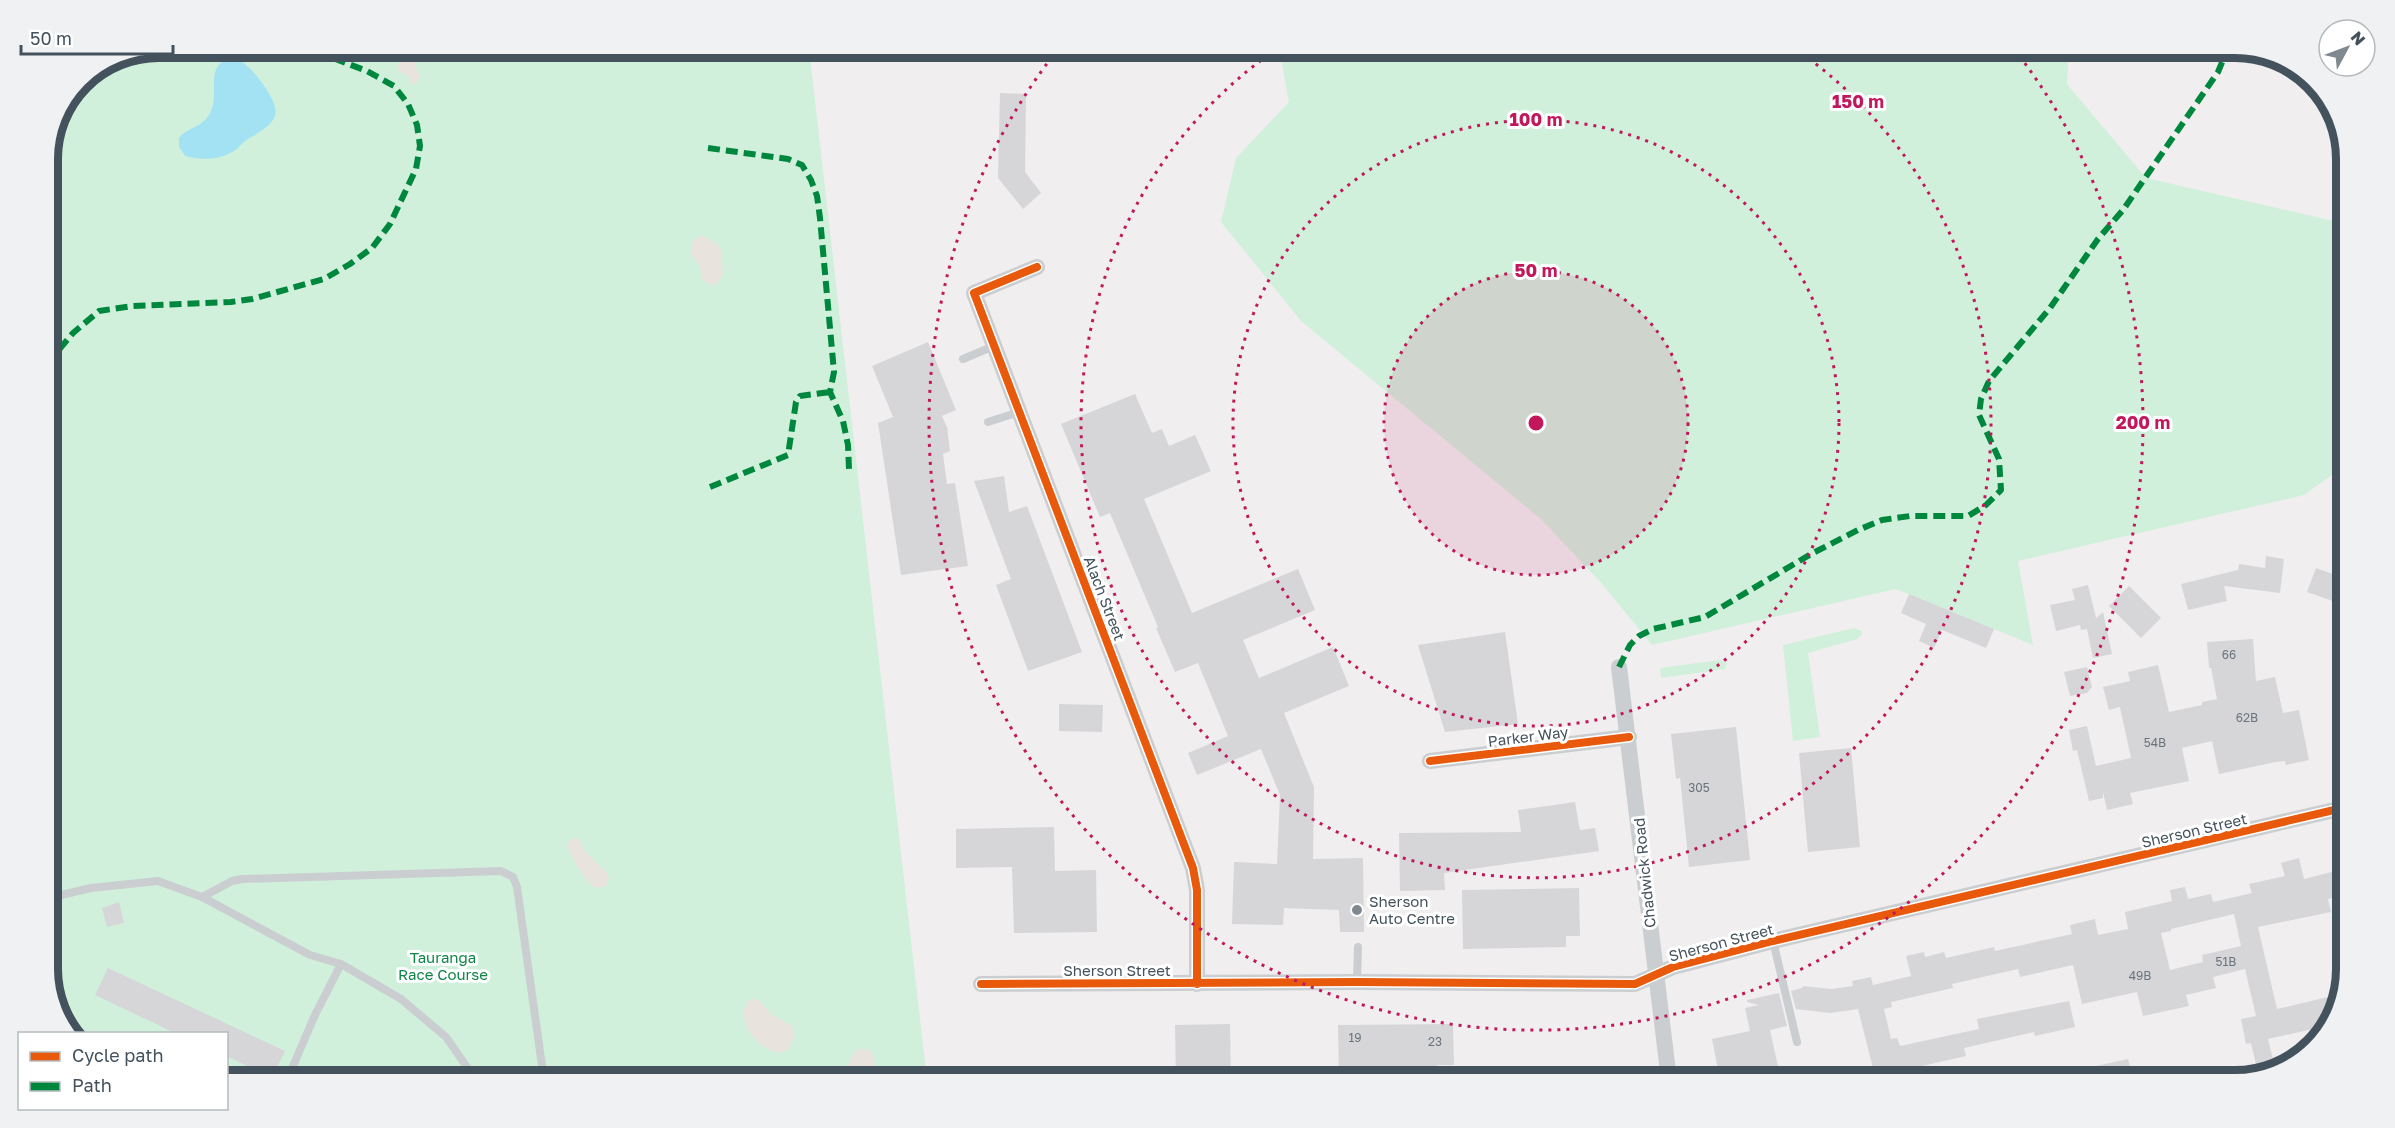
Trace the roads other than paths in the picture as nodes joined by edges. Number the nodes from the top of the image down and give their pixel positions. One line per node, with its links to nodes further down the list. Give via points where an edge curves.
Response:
1 (1037, 267): 2 (street, Alach Street, via 974,293)
2 (994, 346): 3 (lane); 4 (street, Alach Street)
3 (963, 360)
4 (1019, 412): 5 (lane); 18 (street, Alach Street, via 1193,868 1197,890)
5 (988, 422)
6 (1619, 667): 7 (street, Chadwick Road)
7 (1629, 737): 8 (street, Parker Way); 15 (street, Chadwick Road)
8 (1430, 761)
9 (2336, 810): 12 (street, Sherson Street)
10 (59, 895): 11 (lane, via 158,881)
11 (202, 897): 14 (lane, via 310,955); 22 (lane, via 242,879 501,871 513,877)
12 (1773, 941): 15 (street, Sherson Street); 19 (lane)
13 (1358, 947): 16 (lane)
14 (341, 964): 20 (lane); 21 (lane, via 419,1012 446,1037)
15 (1655, 975): 16 (street, Sherson Street, via 1635,984); 23 (street, Chadwick Road)
16 (1357, 982): 18 (street, Sherson Street)
17 (981, 984): 18 (street, Sherson Street)
18 (1197, 984)
19 (1797, 1042)
20 (291, 1070)
21 (469, 1070)
22 (543, 1070)
23 (1668, 1070)

